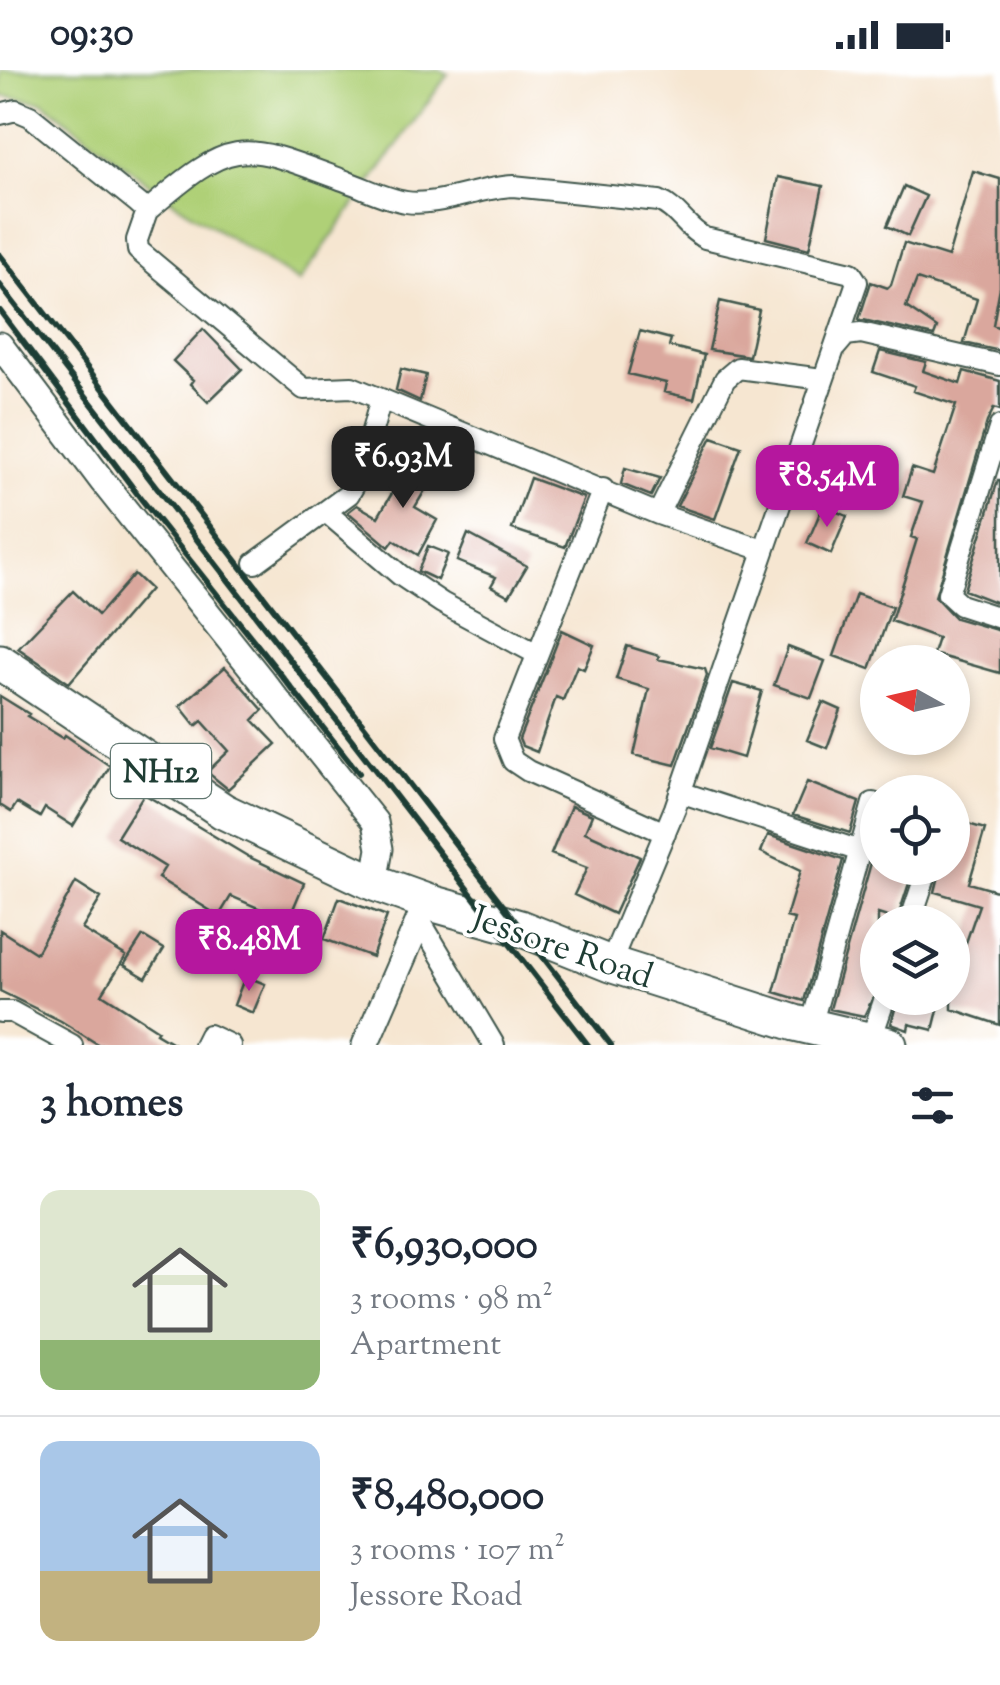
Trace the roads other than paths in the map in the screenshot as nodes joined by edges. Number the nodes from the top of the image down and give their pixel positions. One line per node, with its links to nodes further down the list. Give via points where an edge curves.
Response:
1 (0, 114): 2 (street, via 16,110 30,116)
2 (147, 211): 4 (street, via 211,160 252,150 416,203 514,186 659,201 705,238 851,273 857,282); 7 (street, via 138,250 291,380 304,388 352,387)
3 (0, 345): 20 (street, via 375,822 380,848)
4 (834, 349): 5 (street, via 846,335 860,333); 6 (street)
5 (1000, 365)
6 (822, 379): 11 (street, via 738,368 724,379); 12 (street)
7 (381, 398): 9 (street); 10 (street, via 359,477)
8 (1000, 426): 14 (street, via 948,594)
9 (602, 489): 11 (street); 15 (street)
10 (326, 512): 13 (street); 15 (street, via 442,604)
11 (658, 514): 12 (street)
12 (763, 550): 17 (street)
13 (255, 563)
14 (1000, 618)
15 (537, 654): 18 (street, via 504,739 514,761)
16 (0, 662): 20 (highway, Jessore Road / NH12, via 223,811)
17 (680, 792): 18 (street); 19 (street)
18 (665, 832): 22 (street)
19 (860, 851): 25 (street)
20 (374, 882): 21 (highway, Jessore Road / NH12)
21 (423, 911): 22 (highway, Jessore Road / NH12, via 520,928); 30 (street); 31 (street)
22 (610, 964): 25 (highway, Jessore Road / NH12)
23 (0, 1012): 27 (street)
24 (882, 1015): 26 (street)
25 (803, 1024): 26 (highway, NH12)
26 (876, 1044)
27 (72, 1045)
28 (204, 1045): 29 (street, via 209,1035)
29 (230, 1045)
30 (365, 1045)
31 (494, 1045)

